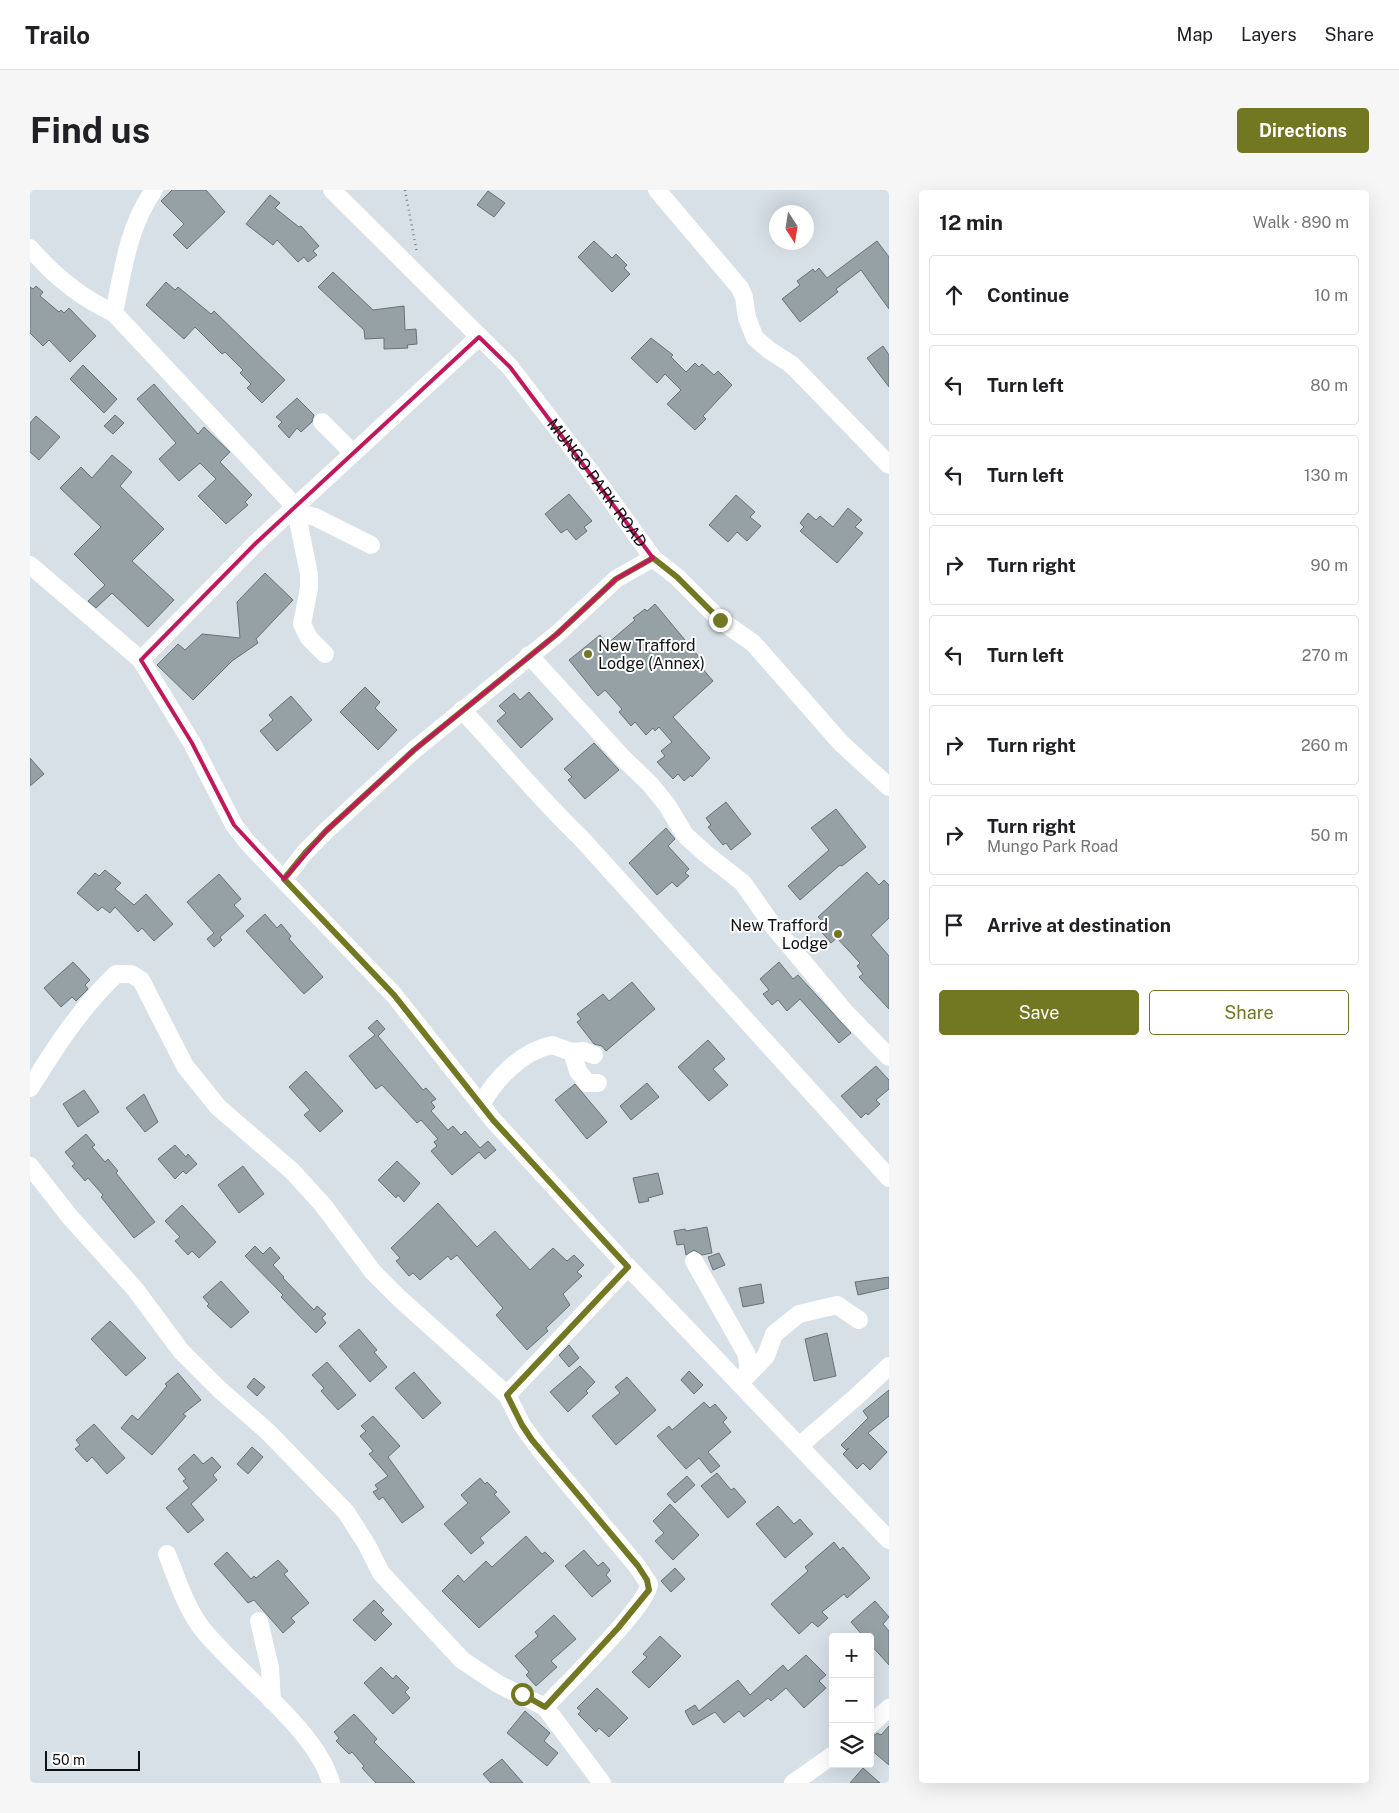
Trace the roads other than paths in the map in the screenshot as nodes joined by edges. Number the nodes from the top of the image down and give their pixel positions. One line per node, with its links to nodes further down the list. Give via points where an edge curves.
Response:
1 (154, 190): 5 (street, via 134,223)
2 (332, 190): 6 (street, MUNGO PARK ROAD)
3 (657, 190): 9 (street, via 737,283 755,338 792,365)
4 (30, 248): 5 (street, via 72,289)
5 (114, 313): 10 (street)
6 (479, 337): 8 (street); 12 (street, MUNGO PARK ROAD, via 516,375)
7 (322, 422): 8 (street)
8 (352, 453): 10 (street)
9 (889, 465)
10 (295, 506): 11 (street, via 302,514 315,517); 14 (street, via 309,574 302,624); 16 (street)
11 (371, 545)
12 (653, 558): 15 (street, via 616,579 557,634); 18 (street, MUNGO PARK ROAD, via 720,620 753,643 841,743)
13 (30, 565): 16 (street)
14 (325, 654)
15 (529, 655): 17 (street); 22 (street, via 650,784 685,835 743,883 773,926 846,1014)
16 (141, 660): 19 (street, via 192,743 234,825)
17 (462, 710): 19 (street, via 326,831); 27 (street)
18 (889, 787)
19 (284, 879): 25 (street, via 394,995)
20 (572, 1052): 21 (street); 23 (street, via 578,1071 587,1083); 25 (street, via 552,1045 522,1057 492,1086)
21 (594, 1055)
22 (889, 1057)
23 (598, 1083)
24 (30, 1088): 33 (street, via 72,1022 116,974 130,974 141,980 185,1066 218,1107 292,1171 373,1272 399,1298)
25 (481, 1105): 29 (street)
26 (30, 1166): 39 (street, via 70,1217 135,1289 181,1351 267,1431 346,1512 381,1573 462,1660 498,1684)
27 (889, 1178)
28 (694, 1261): 32 (street, via 746,1353 749,1368)
29 (628, 1267): 32 (street); 33 (street)
30 (859, 1320): 32 (street, via 837,1305 799,1314 774,1334 766,1356)
31 (889, 1366): 34 (street)
32 (740, 1383): 34 (street)
33 (507, 1395): 39 (street, via 522,1425 541,1451 638,1566 649,1584 646,1595)
34 (799, 1446): 35 (street)
35 (889, 1540)
36 (167, 1554): 38 (street, via 182,1597 200,1626)
37 (260, 1621): 38 (street, via 270,1668)
38 (272, 1701): 43 (street, via 314,1747)
39 (545, 1707): 44 (street)
40 (889, 1708): 41 (street)
41 (872, 1723)
42 (829, 1758): 45 (street)
43 (331, 1783)
44 (603, 1783)
45 (794, 1783)

